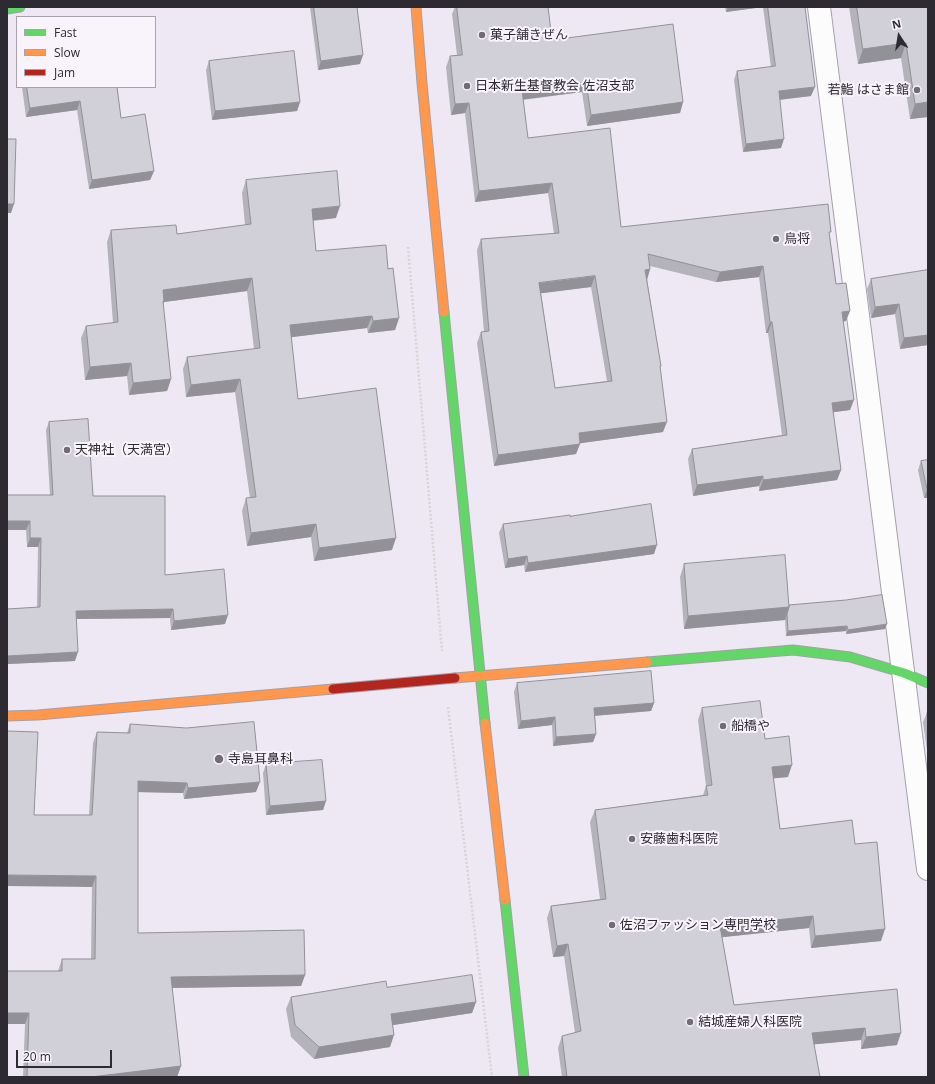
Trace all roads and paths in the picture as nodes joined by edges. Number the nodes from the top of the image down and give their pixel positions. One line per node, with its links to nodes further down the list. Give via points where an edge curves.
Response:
1 (20, 7): 4 (street)
2 (416, 7): 7 (street)
3 (819, 7): 6 (street)
4 (7, 9)
5 (407, 241): 8 (path)
6 (904, 673): 7 (street, via 850,657 793,650); 9 (street); 11 (street)
7 (480, 676): 8 (street); 13 (street)
8 (445, 680): 10 (street); 12 (path)
9 (928, 684)
10 (7, 716)
11 (928, 869)
12 (492, 1077)
13 (524, 1077)

